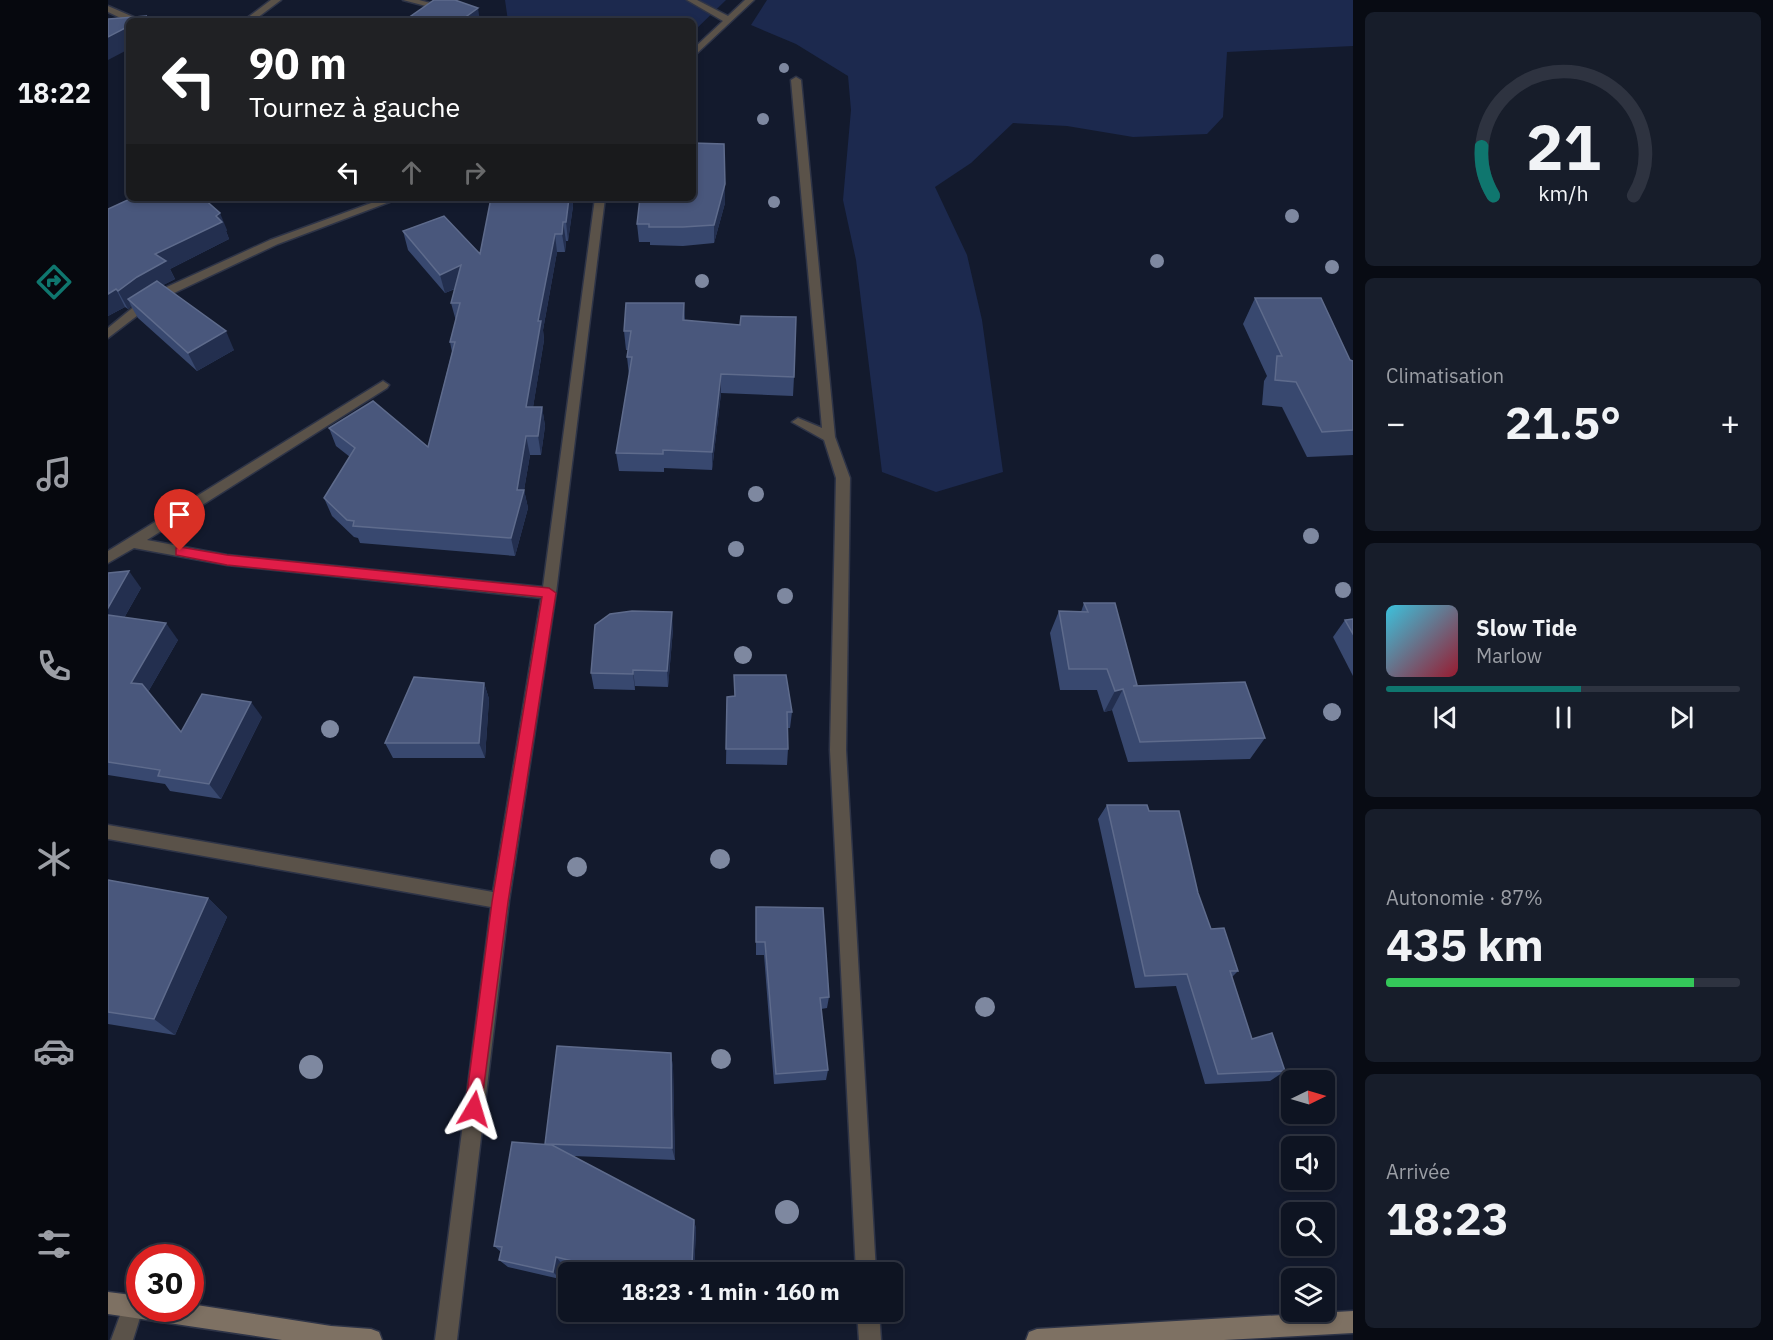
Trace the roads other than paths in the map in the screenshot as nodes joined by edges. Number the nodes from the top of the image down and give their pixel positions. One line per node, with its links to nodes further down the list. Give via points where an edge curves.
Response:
1 (277, 0): 8 (street)
2 (407, 0): 6 (street)
3 (691, 0): 9 (street)
4 (750, 0): 9 (street)
5 (108, 9): 7 (street)
6 (453, 10)
7 (128, 18)
8 (251, 18)
9 (728, 20): 10 (street)
10 (696, 51)
11 (796, 80): 17 (street)
12 (387, 201): 14 (street, via 274,242 151,299)
13 (600, 201): 20 (street)
14 (108, 334)
15 (383, 385): 18 (street)
16 (798, 422): 17 (street)
17 (829, 437): 23 (street, via 843,478 838,750)
18 (134, 543): 19 (street); 20 (street, via 227,560)
19 (108, 558)
20 (549, 593): 22 (street)
21 (108, 832): 22 (street)
22 (500, 902): 32 (street)
23 (865, 1262)
24 (108, 1303): 25 (main road)
25 (126, 1305)
26 (204, 1317): 31 (main road)
27 (132, 1322): 30 (street)
28 (869, 1322): 33 (street)
29 (1353, 1322): 34 (main road)
30 (122, 1340)
31 (371, 1340)
32 (446, 1340)
33 (870, 1340)
34 (1037, 1340)

